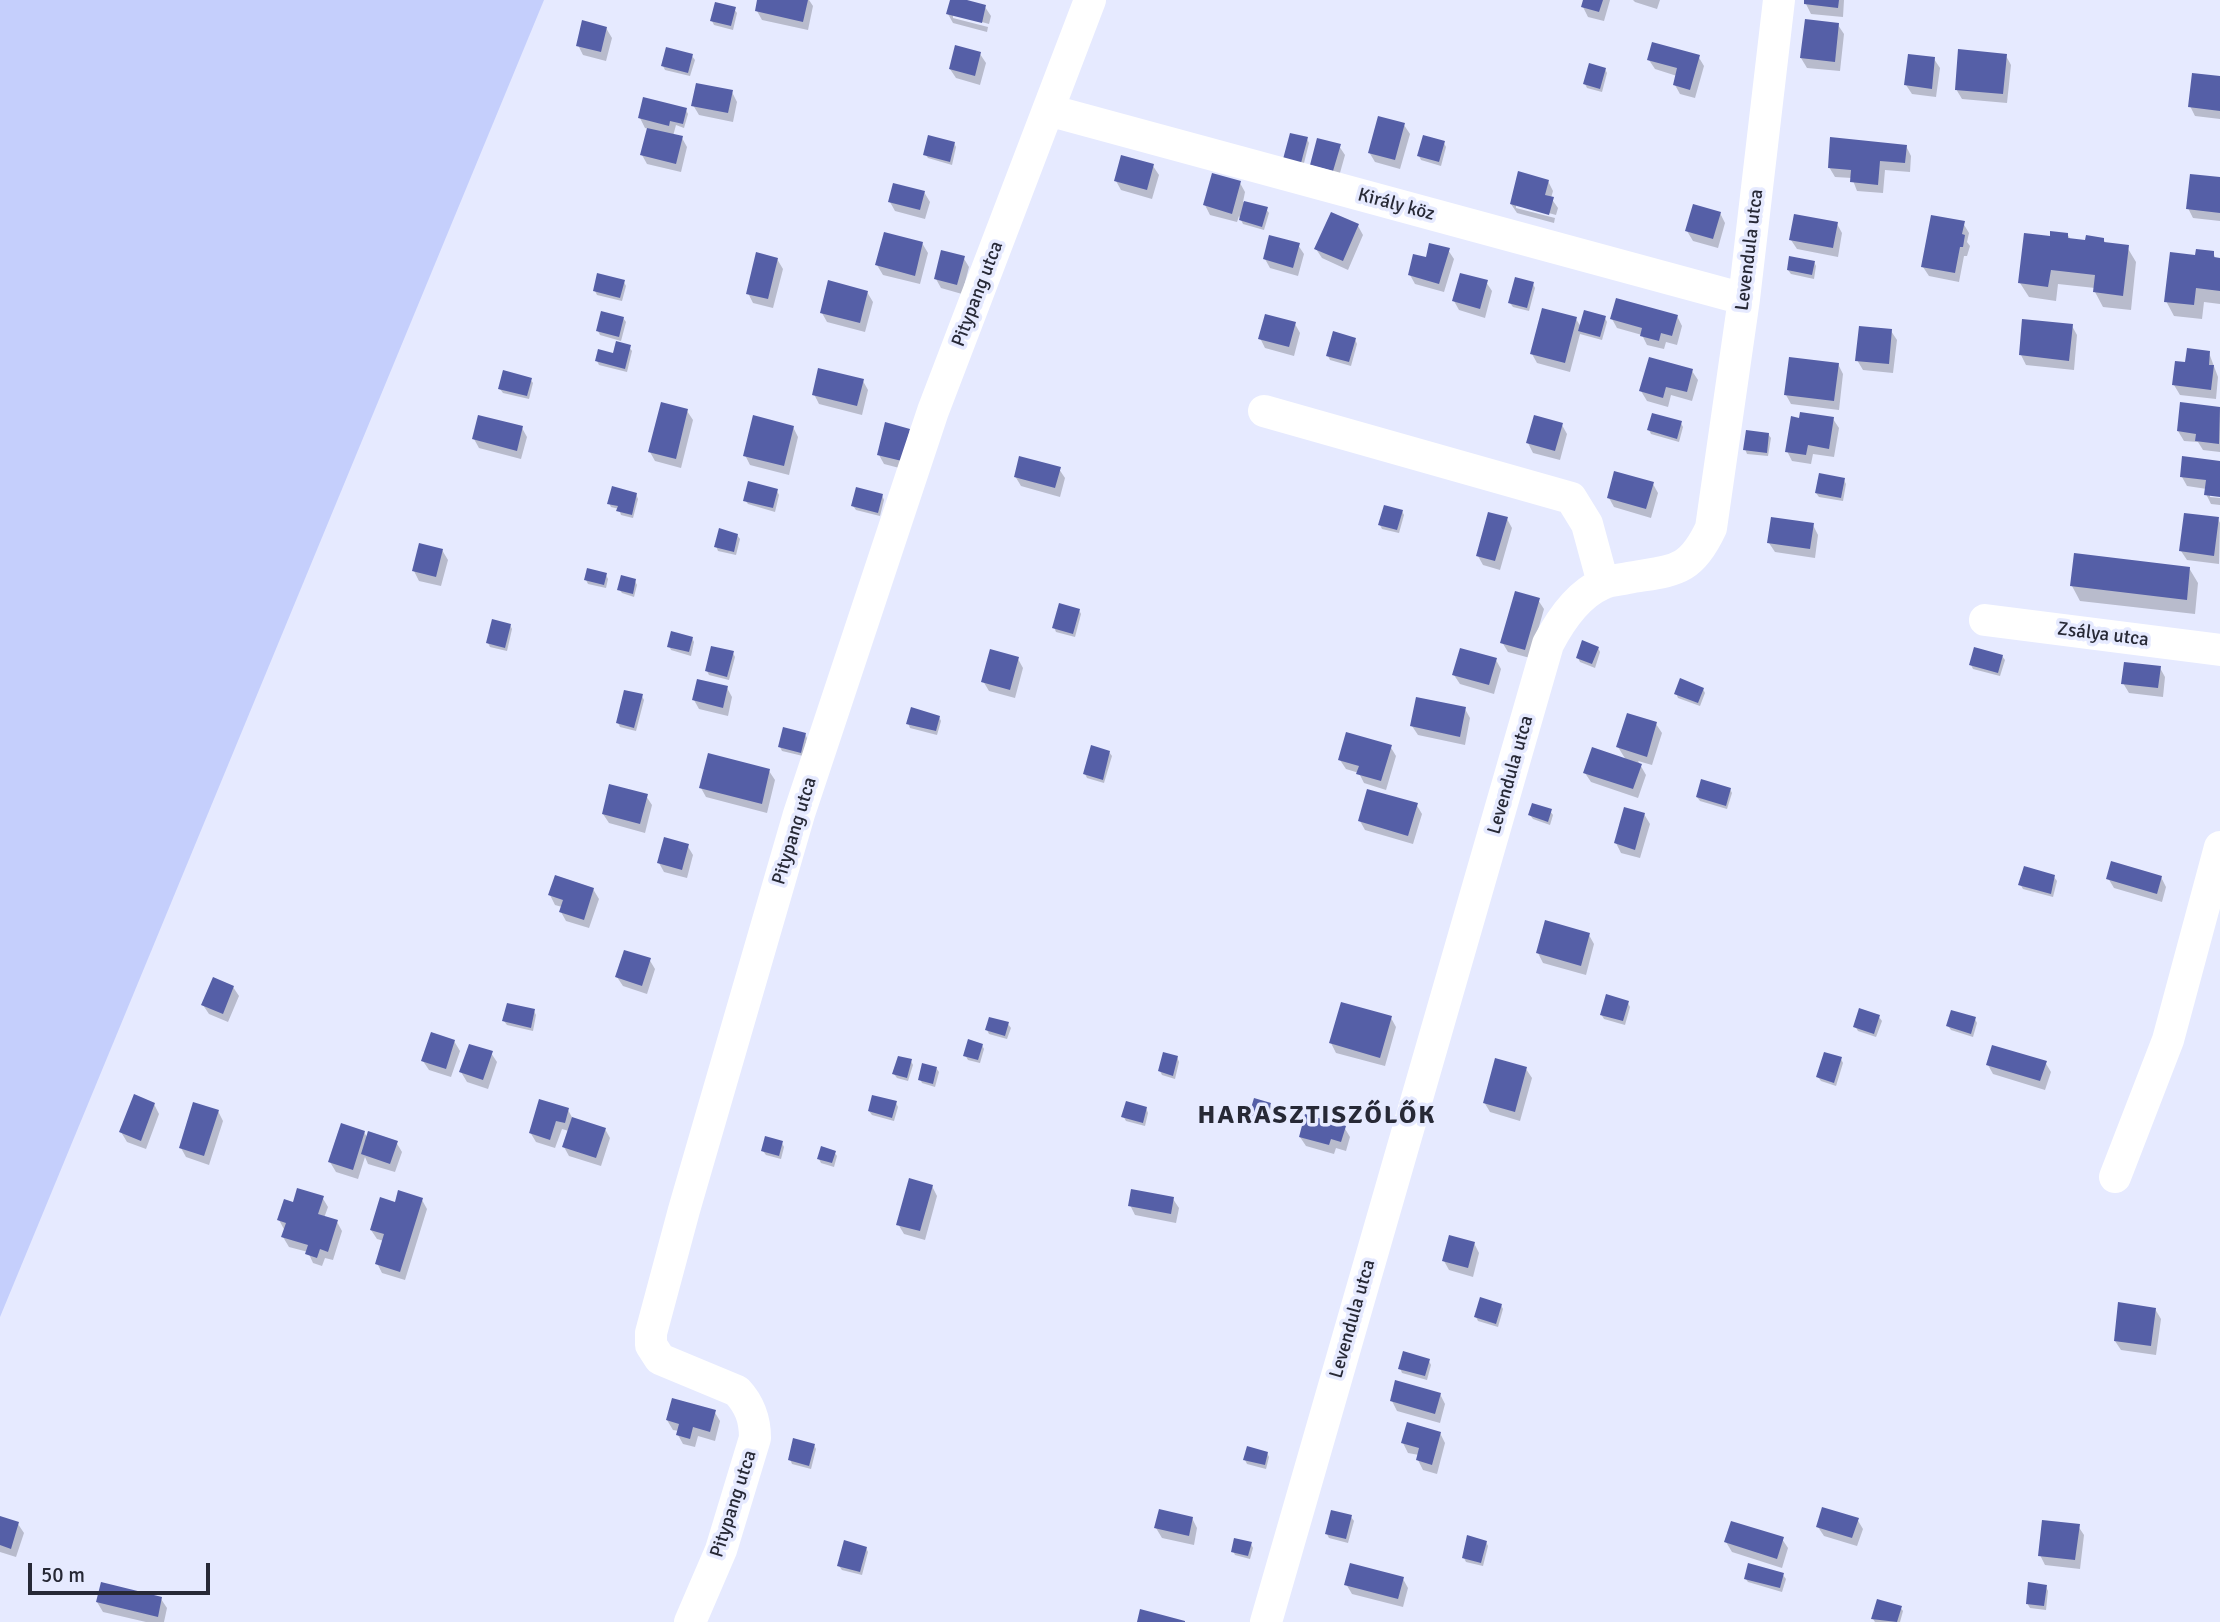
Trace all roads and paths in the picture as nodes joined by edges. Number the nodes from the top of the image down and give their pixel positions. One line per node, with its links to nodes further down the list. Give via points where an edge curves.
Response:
1 (1090, 0): 3 (street, Pitypang utca)
2 (1779, 0): 4 (street, Levendula utca)
3 (1048, 110): 4 (street, Király köz); 11 (street, Pitypang utca, via 933,411 804,801 651,1333 651,1345 660,1359 737,1391 755,1423 755,1438 721,1550)
4 (1744, 299): 6 (street, Levendula utca, via 1711,528 1693,559 1674,570)
5 (1264, 411): 6 (street, via 1571,498 1587,524)
6 (1603, 583): 12 (street, Levendula utca, via 1570,611 1548,644)
7 (1985, 620): 8 (street, Zsálya utca)
8 (2220, 650)
9 (2220, 847): 10 (street, via 2168,1040)
10 (2115, 1177)
11 (690, 1622)
12 (1266, 1622)

